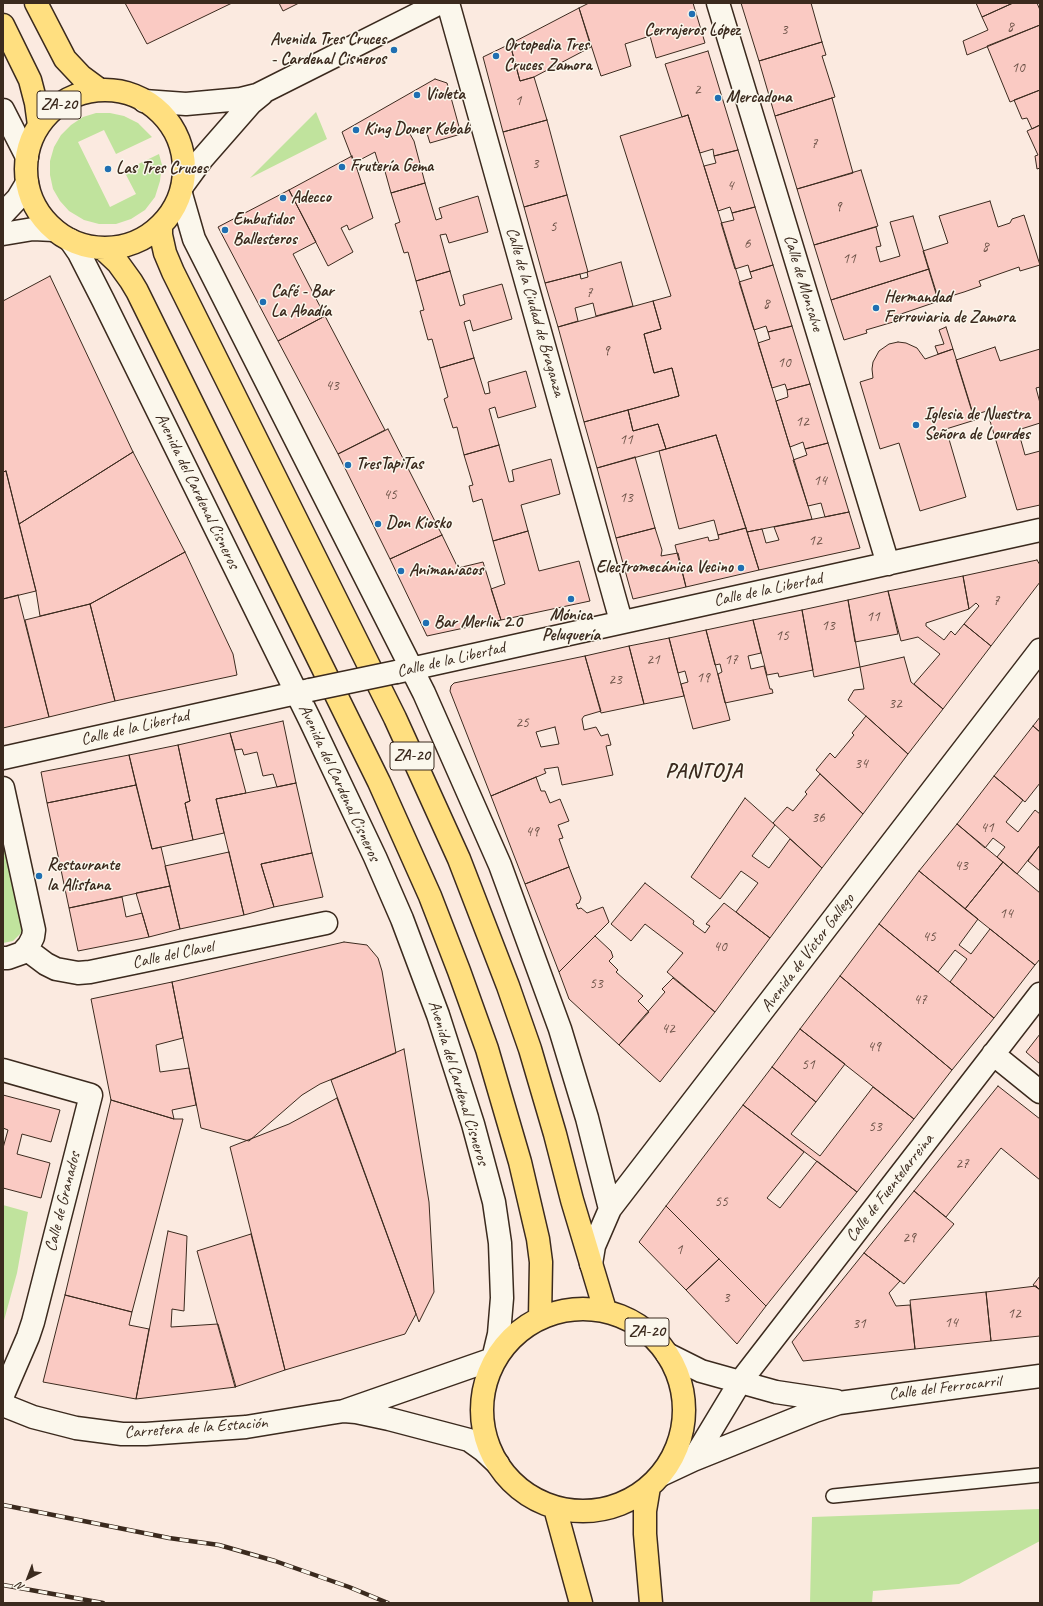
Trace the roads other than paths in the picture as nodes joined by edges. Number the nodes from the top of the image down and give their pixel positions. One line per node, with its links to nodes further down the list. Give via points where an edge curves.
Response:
1 (36, 3): 6 (highway, Avenida del Cardenal Cisneros / ZA-20, via 66,59 80,76)
2 (440, 3): 7 (street)
3 (448, 3): 21 (street, Calle de la Ciudad de Braganza)
4 (718, 3): 20 (street, Calle de Monsalve)
5 (3, 25): 10 (highway, ZA-20, via 30,80)
6 (100, 90): 8 (highway, Avenida del Cardenal Cisneros / ZA-20, via 126,93); 10 (highway, Avenida del Cardenal Cisneros / ZA-20, via 80,94 64,101)
7 (265, 92): 8 (street, via 241,99 186,104); 13 (street, via 244,111 202,159)
8 (144, 101): 13 (highway, Avenida del Cardenal Cisneros / ZA-20, via 160,113 176,135 183,159)
9 (3, 110): 11 (street, Avenida del Cardenal Cisneros)
10 (39, 125): 11 (highway, Avenida del Cardenal Cisneros / ZA-20, via 31,140)
11 (27, 158): 12 (highway, Avenida del Cardenal Cisneros / ZA-20)
12 (27, 184): 14 (street); 17 (highway, Avenida del Cardenal Cisneros / ZA-20, via 36,208)
13 (182, 189): 15 (highway, Avenida del Cardenal Cisneros / ZA-20, via 172,211); 23 (street, Avenida del Cardenal Cisneros, via 194,239)
14 (3, 214)
15 (161, 226): 18 (highway, Avenida del Cardenal Cisneros / ZA-20, via 128,245); 35 (highway, ZA-20, via 165,253 173,272 394,718 459,859 530,1050)
16 (3, 234): 17 (street, via 33,229)
17 (62, 235): 18 (highway, Avenida del Cardenal Cisneros / ZA-20, via 88,246); 24 (street, Avenida del Cardenal Cisneros, via 79,253)
18 (102, 248): 37 (highway, Avenida del Cardenal Cisneros / ZA-20, via 118,263 137,291 376,775 430,896 485,1042 520,1162 537,1232 541,1262)
19 (1040, 530): 20 (street, Calle de la Libertad)
20 (888, 564): 21 (street, Calle de la Libertad)
21 (621, 621): 23 (street, Calle de la Libertad)
22 (1040, 650): 34 (street, Avenida de Víctor Gallego)
23 (404, 670): 24 (street, Calle de la Libertad, bridge); 34 (street, Avenida del Cardenal Cisneros, via 424,693 518,911 573,1072)
24 (303, 691): 25 (street, Calle de la Libertad); 39 (street, Avenida del Cardenal Cisneros, via 402,919 438,1015 473,1124 494,1202 500,1243 502,1298 499,1334)
25 (3, 758)
26 (3, 788): 28 (street, via 33,923 33,937)
27 (326, 923): 28 (street, Calle del Clavel, via 90,972 78,973 56,969)
28 (26, 949): 29 (street, via 16,956)
29 (3, 958)
30 (1040, 994): 31 (street, Calle de Fuentelarreina)
31 (993, 1054): 33 (street); 41 (street, Calle de Fuentelarreina)
32 (3, 1070): 42 (street, Calle de Granados, via 91,1094 33,1322)
33 (1040, 1092)
34 (610, 1209): 35 (street, Avenida de Víctor Gallego, via 597,1237)
35 (591, 1264): 36 (highway, ZA-20)
36 (605, 1310): 37 (highway, ZA-20, via 561,1310); 38 (highway, ZA-20, via 631,1320 654,1338)
37 (540, 1318): 39 (highway, ZA-20, via 515,1334)
38 (667, 1354): 41 (street, Calle del Ferrocarril, via 701,1371); 49 (highway, ZA-20, via 683,1389 684,1419 677,1449)
39 (493, 1359): 45 (street, Carretera de la Estación); 47 (highway, ZA-20, via 484,1385 482,1416 488,1447)
40 (1040, 1376): 43 (street, Calle del Ferrocarril)
41 (740, 1382): 43 (street, Calle del Ferrocarril, via 792,1395); 46 (street)
42 (3, 1395)
43 (849, 1401): 46 (street, Calle del Ferrocarril, via 815,1411)
44 (3, 1406): 45 (street, Carretera de la Estación, via 76,1428 122,1434 246,1427)
45 (344, 1411): 47 (street, Carretera de la Estación, via 378,1416 464,1438 483,1450)
46 (694, 1460): 49 (street, Calle del Ferrocarril)
47 (498, 1464): 51 (highway, ZA-20, via 504,1474 527,1494)
48 (1040, 1475): 50 (lane)
49 (655, 1481): 51 (highway, ZA-20, via 635,1498 621,1505 588,1512); 53 (highway, ZA-20, via 645,1512)
50 (833, 1496)
51 (555, 1508): 52 (highway)
52 (581, 1603)
53 (651, 1603)

